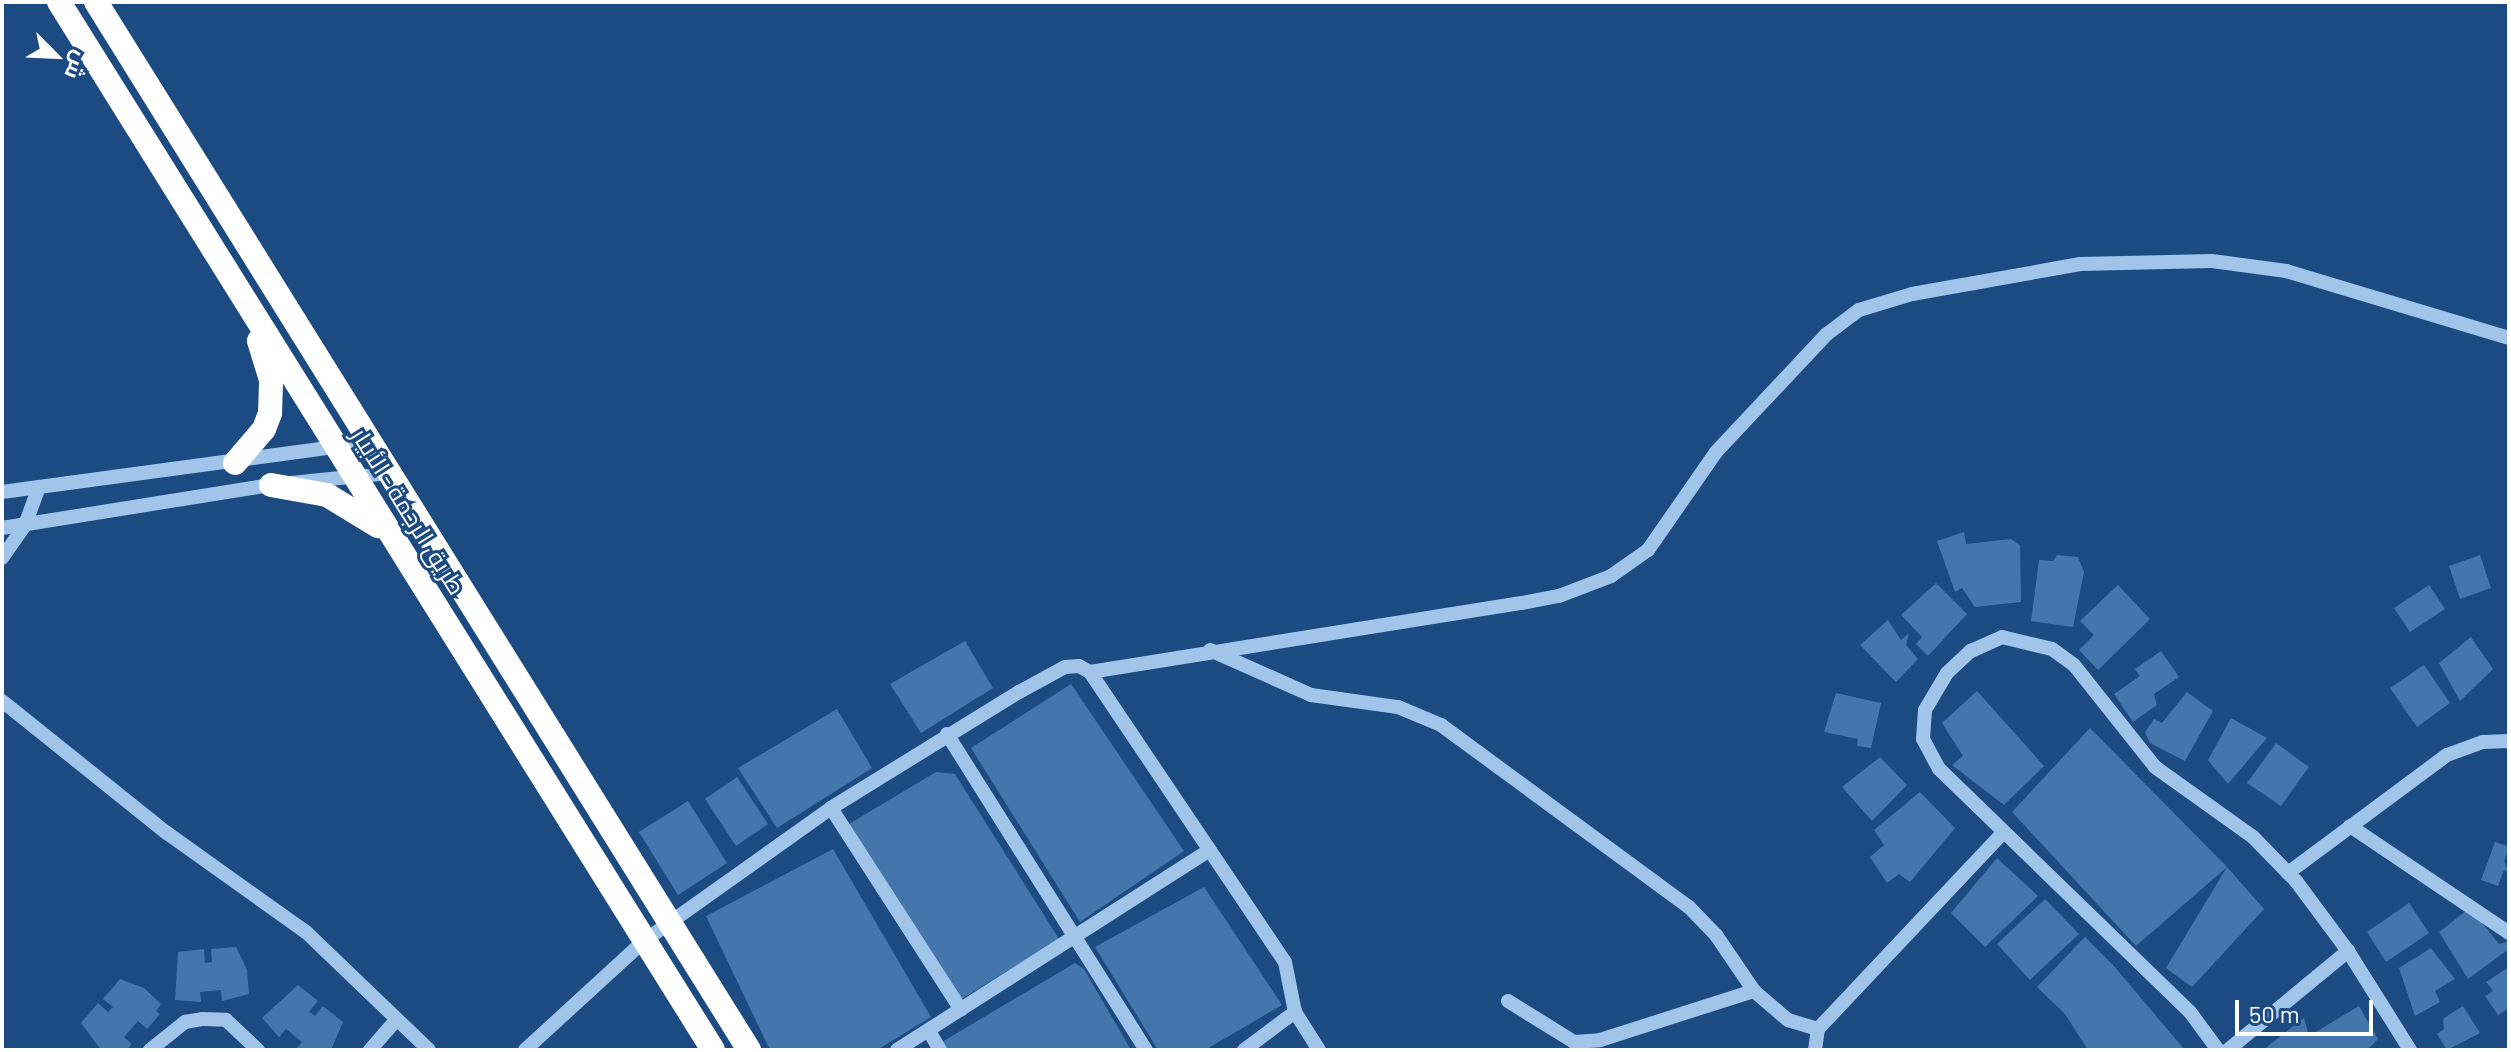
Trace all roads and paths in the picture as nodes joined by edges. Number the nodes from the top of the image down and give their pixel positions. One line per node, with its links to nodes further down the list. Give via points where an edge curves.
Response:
1 (59, 2): 3 (highway, طريق الرجمة - الأبيار)
2 (96, 2): 5 (highway, طريق الرجمة - الأبيار)
3 (250, 313): 6 (highway, طريق الرجمة - الأبيار); 7 (highway, via 272,395 264,429)
4 (2509, 338): 17 (street, via 2286,271 2212,261 2080,264 1912,294 1859,310 1799,360 1716,452 1648,550 1611,576 1559,596 1522,603)
5 (371, 442): 6 (street); 8 (highway, طريق الرجمة - الأبيار)
6 (338, 449): 7 (street); 9 (highway, طريق الرجمة - الأبيار)
7 (235, 463): 11 (street)
8 (389, 473): 9 (street); 27 (highway, طريق الرجمة - الأبيار)
9 (355, 476): 10 (street); 15 (highway, طريق الرجمة - الأبيار)
10 (271, 485): 13 (street); 15 (highway, via 327,495 353,507)
11 (39, 487): 12 (street); 13 (street)
12 (2, 492)
13 (25, 525): 14 (street); 16 (street)
14 (2, 528)
15 (396, 545): 30 (highway, طريق الرجمة - الأبيار)
16 (2, 558)
17 (1209, 650): 18 (street); 32 (street, via 1311,695 1398,707 1441,725 1689,907 1716,935)
18 (1090, 672): 20 (street, via 1065,667); 25 (street)
19 (2, 701): 36 (street, via 167,833 306,932)
20 (947, 734): 22 (street); 29 (street)
21 (2509, 741): 23 (street, via 2483,742 2447,755)
22 (831, 808): 27 (street); 34 (street)
23 (2350, 826): 26 (street); 28 (street)
24 (2002, 834): 26 (street, via 1939,769 1923,739 1925,710 1947,673 1971,651 2002,637 2052,649 2074,665 2155,767 2253,837); 37 (street); 52 (street, via 2190,1012)
25 (1210, 850): 29 (street); 35 (street, via 1285,962)
26 (2288, 873): 31 (street)
27 (667, 923): 30 (street); 45 (highway, طريق الرجمة - الأبيار)
28 (2509, 933)
29 (1076, 939): 34 (street); 48 (street)
30 (644, 941): 43 (street); 44 (highway, طريق الرجمة - الأبيار)
31 (2348, 951): 53 (street); 54 (street)
32 (1754, 991): 33 (street, via 1600,1040 1574,1042); 37 (street, via 1788,1020)
33 (1508, 1001)
34 (961, 1010): 38 (street)
35 (1295, 1012): 49 (street); 50 (street)
36 (395, 1021): 41 (street); 42 (street)
37 (1818, 1029): 51 (street)
38 (929, 1031): 46 (street); 47 (street)
39 (150, 1050): 40 (street, via 185,1022 202,1019 226,1020)
40 (258, 1050)
41 (370, 1050)
42 (429, 1050)
43 (525, 1050)
44 (713, 1050)
45 (749, 1050)
46 (897, 1050)
47 (940, 1050)
48 (1146, 1050)
49 (1244, 1050)
50 (1319, 1050)
51 (1815, 1050)
52 (2218, 1050)
53 (2228, 1050)
54 (2410, 1050)

